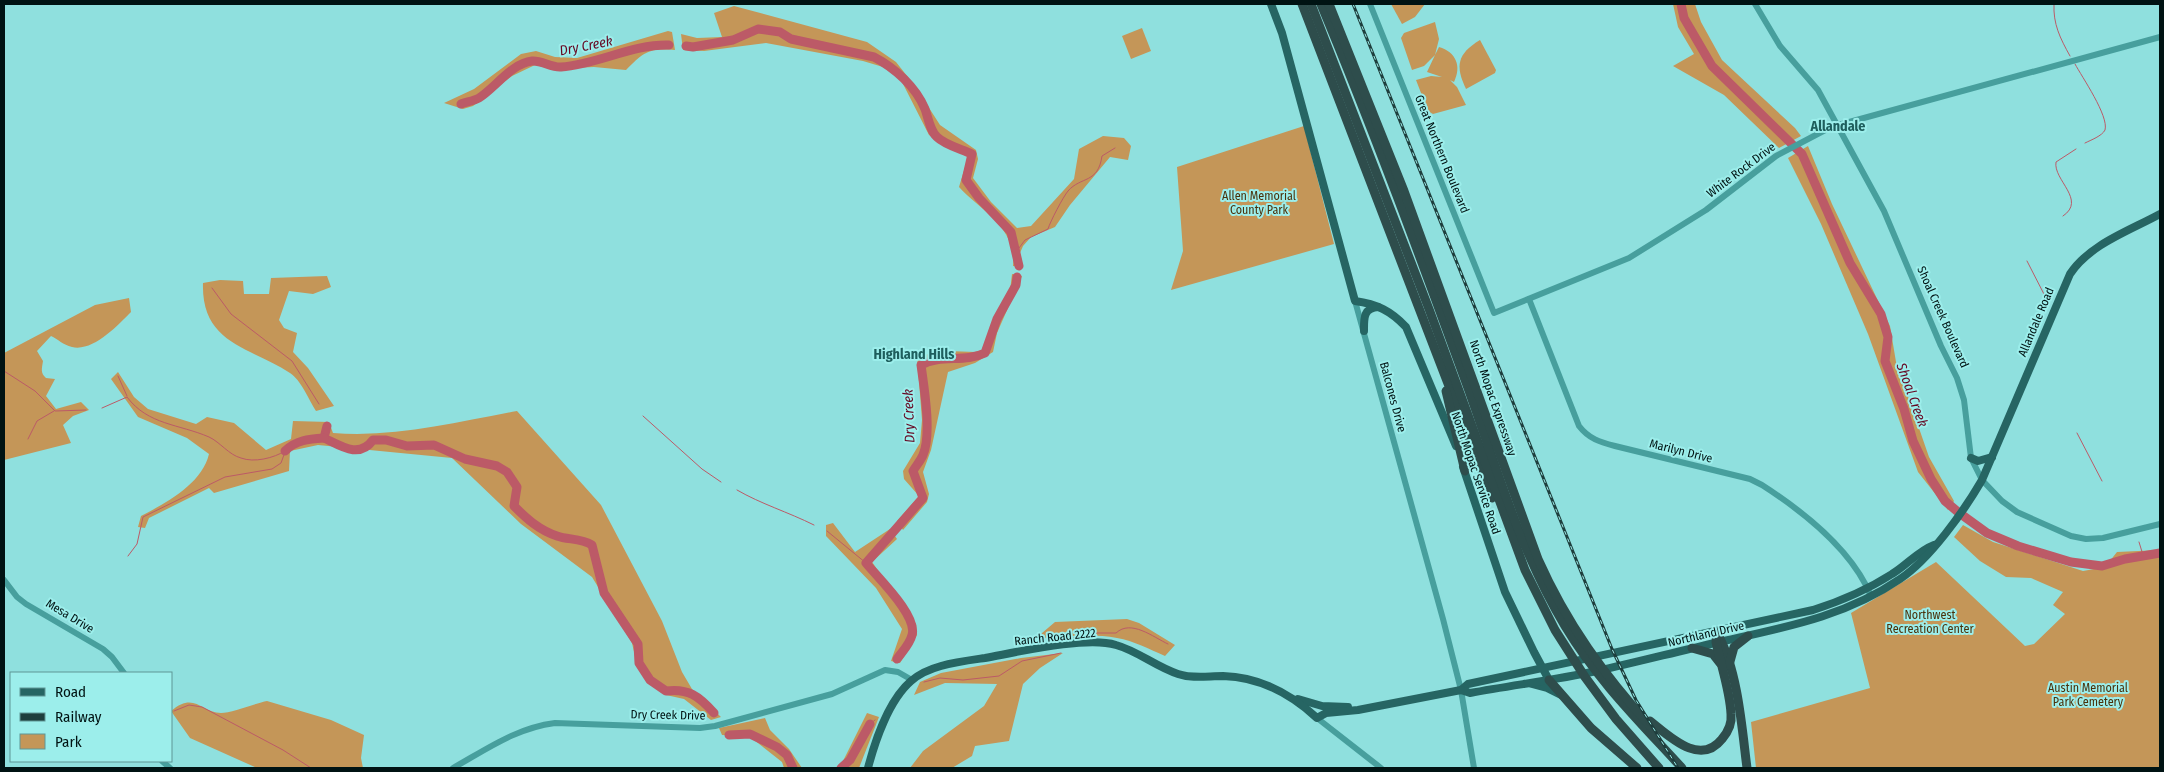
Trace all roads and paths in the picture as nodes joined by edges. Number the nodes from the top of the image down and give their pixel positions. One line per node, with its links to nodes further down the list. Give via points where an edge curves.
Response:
1 (1271, 4): 9 (main road, Balcones Drive)
2 (1276, 4): 9 (main road, Balcones Drive)
3 (1302, 4): 13 (highway)
4 (1311, 4): 20 (highway)
5 (1321, 4): 21 (highway, via 1398,197)
6 (1328, 4): 14 (highway, North Mopac Expressway, via 1387,146)
7 (1370, 4): 18 (street, Great Northern Boulevard)
8 (1755, 4): 11 (street, Shoal Creek Boulevard, via 1772,35 1789,58 1812,80)
9 (1282, 33): 16 (main road, Balcones Drive)
10 (2160, 37): 11 (street, White Rock Drive)
11 (1838, 124): 15 (street, White Rock Drive, via 1786,150 1706,210 1629,258); 24 (street, Shoal Creek Boulevard, via 1884,211 1957,378 1964,400)
12 (2160, 214): 23 (main road, Allandale Road, via 2094,249 2074,269)
13 (1405, 271): 20 (highway, via 1414,281); 22 (highway)
14 (1438, 284): 21 (highway); 28 (highway, North Mopac Expressway)
15 (1529, 299): 18 (street, White Rock Drive); 30 (street, Marilyn Drive, via 1585,435 1615,446 1750,479 1762,485 1831,539 1856,567)
16 (1355, 301): 17 (main road, North Mopac Service Road); 19 (street, Balcones Drive)
17 (1382, 308): 19 (main road, via 1367,311); 25 (main road, North Mopac Service Road, via 1399,320 1410,335)
18 (1494, 313)
19 (1364, 331): 44 (street, Balcones Drive)
20 (1443, 350): 34 (highway, via 1516,546)
21 (1456, 357): 28 (highway)
22 (1441, 367): 25 (highway); 34 (highway, via 1512,551 1536,605)
23 (1992, 457): 24 (main road, via 1978,461); 26 (main road, Allandale Road)
24 (1971, 458): 26 (street, Shoal Creek Boulevard)
25 (1465, 472): 36 (main road, North Mopac Service Road, via 1505,592)
26 (1982, 480): 27 (street, Shoal Creek Boulevard, via 2017,512 2071,536 2103,538); 30 (main road, Northland Drive, via 1969,502 1934,545 1924,549)
27 (2160, 524)
28 (1534, 560): 49 (highway, North Mopac Expressway, via 1584,644); 58 (highway, via 1557,613 1590,665)
29 (4, 580): 39 (street, Mesa Drive, via 26,604 103,649)
30 (1870, 592): 31 (main road, Northland Drive, via 1813,610); 32 (main road, Northland Drive, via 1823,618)
31 (1717, 632): 33 (highway); 38 (main road, Northland Drive)
32 (1748, 636): 33 (main road, Northland Drive); 37 (highway, via 1734,647)
33 (1719, 642): 35 (main road, Northland Drive); 37 (highway)
34 (1560, 644): 45 (highway)
35 (1692, 648): 37 (highway, via 1713,654); 42 (main road, Northland Drive)
36 (1534, 652): 38 (main road, North Mopac Service Road); 40 (main road, via 1532,664)
37 (1725, 664): 49 (highway, via 1731,713 1729,729 1714,746 1690,749 1676,742); 60 (highway, via 1741,720)
38 (1542, 668): 40 (main road, Northland Drive); 42 (main road, North Mopac Service Road)
39 (123, 672)
40 (1525, 672): 44 (main road, Northland Drive, via 1468,684)
41 (912, 680): 47 (main road, Ranch Road 2222, via 942,666 1024,650 1101,643 1125,648 1178,674 1241,677); 51 (street, Dry Creek Drive, via 898,672 884,670 832,694 700,728 537,725); 52 (main road, Ranch Road 2222, via 893,702)
42 (1549, 680): 43 (main road, Northland Drive); 46 (highway)
43 (1528, 683): 44 (main road, Northland Drive, via 1470,692); 46 (main road)
44 (1461, 690): 48 (main road, Northland Drive); 54 (street, Balcones Drive)
45 (1591, 690): 56 (highway); 57 (highway)
46 (1561, 695): 55 (highway, via 1591,728)
47 (1292, 696): 48 (main road, via 1322,706); 50 (main road, Ranch Road 2222)
48 (1366, 708): 50 (main road, Northland Drive, via 1326,713)
49 (1636, 710): 59 (highway, North Mopac Expressway)
50 (1317, 718): 53 (street)
51 (453, 768)
52 (868, 768)
53 (1380, 768)
54 (1474, 768)
55 (1637, 768)
56 (1651, 768)
57 (1659, 768)
58 (1682, 768)
59 (1689, 768)
60 (1747, 768)

